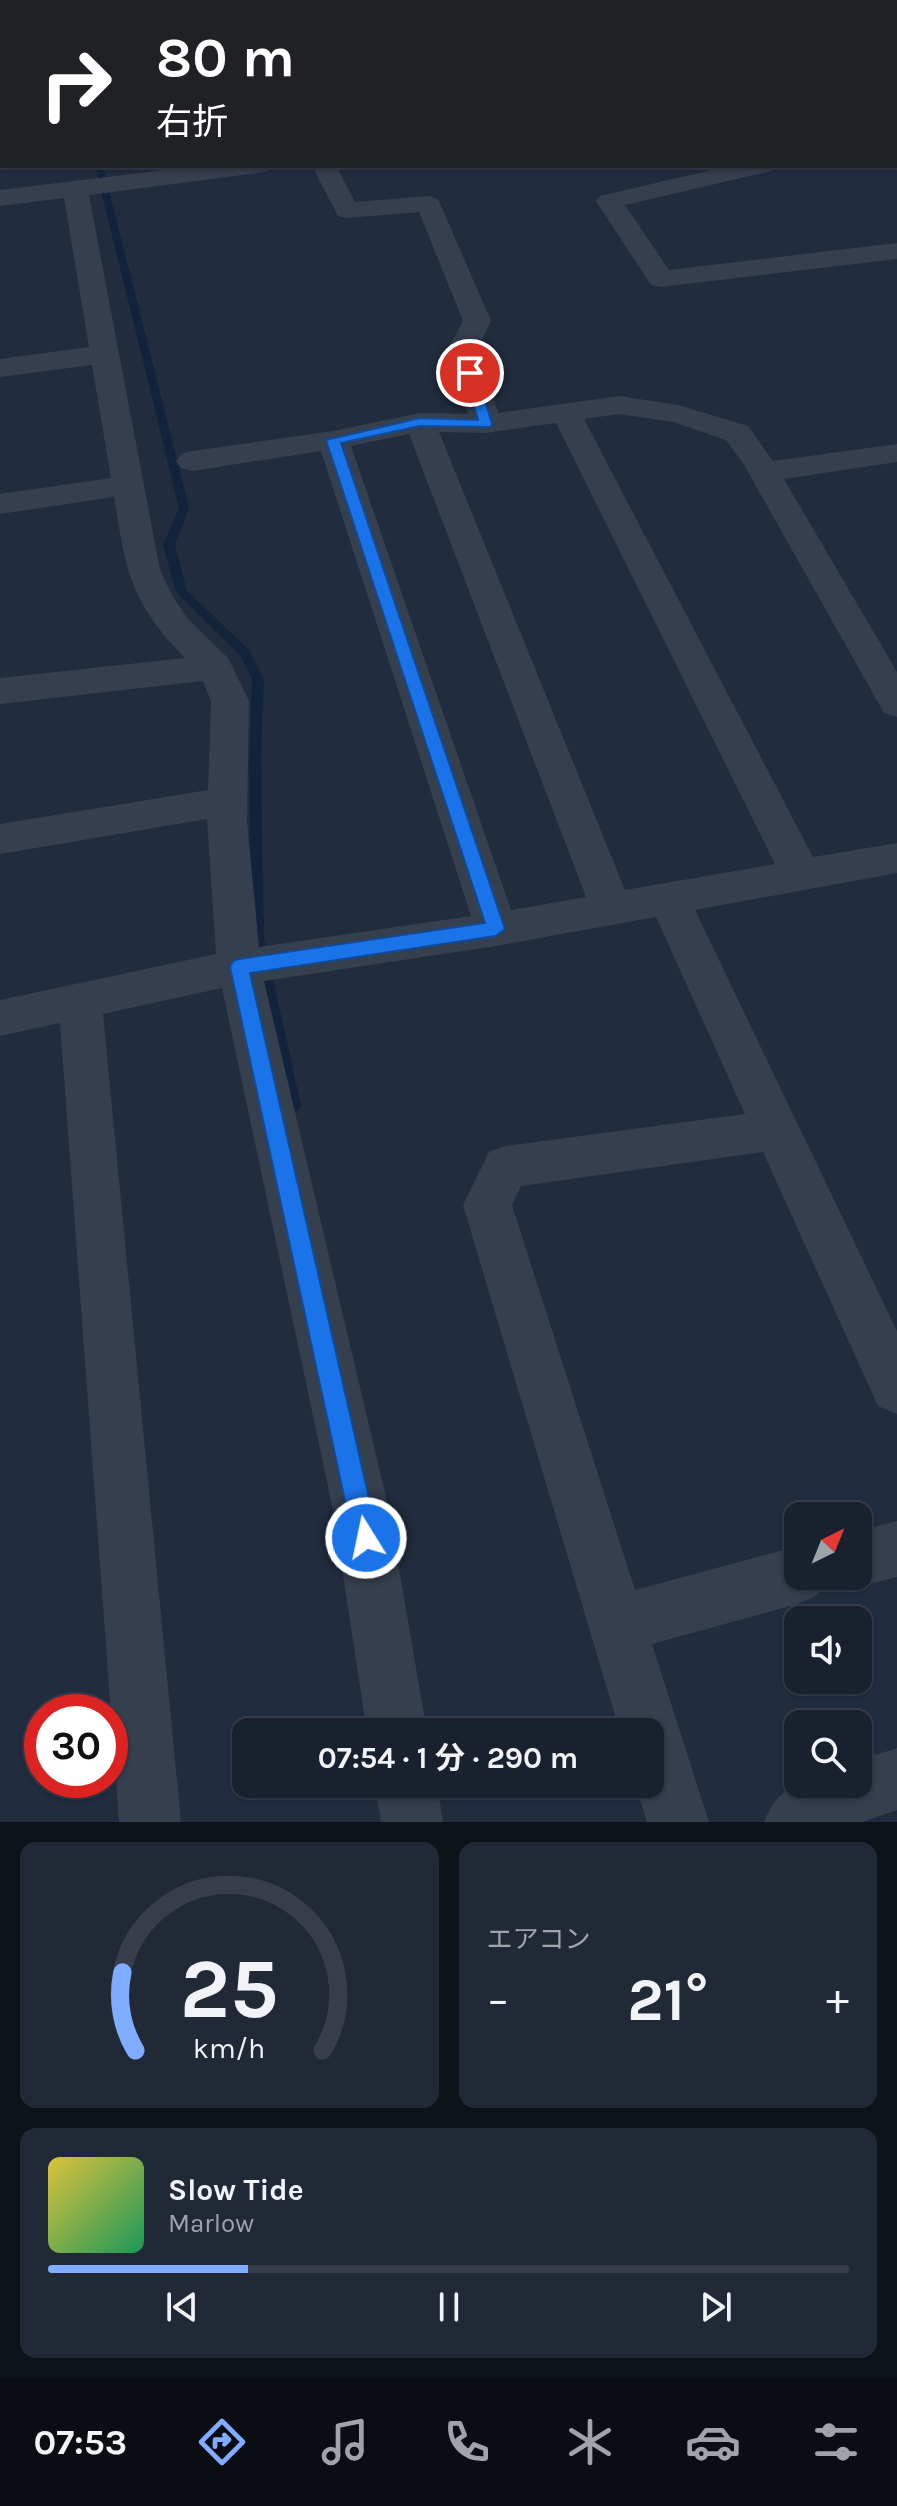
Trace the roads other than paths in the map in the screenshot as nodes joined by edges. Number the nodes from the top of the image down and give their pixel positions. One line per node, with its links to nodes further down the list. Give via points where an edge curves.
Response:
1 (242, 168): 4 (street)
2 (325, 168): 11 (street, via 347,210 429,204 477,321 463,348)
3 (753, 168): 6 (street, via 609,201 661,279)
4 (75, 189): 5 (street); 7 (street)
5 (0, 198)
6 (897, 251)
7 (105, 354): 8 (street); 16 (street)
8 (0, 368)
9 (566, 413): 11 (street); 15 (street, via 619,405 678,414 737,433); 24 (street)
10 (420, 422): 11 (street); 12 (street); 26 (street)
11 (486, 424)
12 (333, 440): 14 (street); 27 (street)
13 (897, 453): 15 (street)
14 (192, 461)
15 (765, 472): 20 (street)
16 (128, 485): 17 (street); 18 (street, via 143,570 156,599)
17 (0, 504)
18 (215, 667): 19 (street); 21 (street, via 230,701)
19 (0, 691)
20 (897, 704)
21 (227, 801): 22 (street); 28 (street)
22 (0, 839)
23 (897, 858): 24 (street)
24 (802, 876): 25 (street)
25 (669, 899): 26 (street); 31 (street)
26 (612, 909): 27 (street)
27 (496, 929): 28 (street)
28 (239, 967): 29 (street); 37 (street, via 361,1510)
29 (80, 1001): 30 (street); 42 (street)
30 (0, 1018)
31 (775, 1130): 32 (street); 36 (street, via 506,1167 487,1205)
32 (897, 1388)
33 (897, 1549): 34 (street)
34 (872, 1555)
35 (784, 1579): 36 (street)
36 (617, 1624): 38 (street)
37 (395, 1718)
38 (646, 1718)
39 (664, 1777): 44 (street)
40 (897, 1779): 45 (street, via 816,1807)
41 (408, 1798): 43 (street)
42 (150, 1822)
43 (412, 1822)
44 (678, 1822)
45 (795, 1822)

